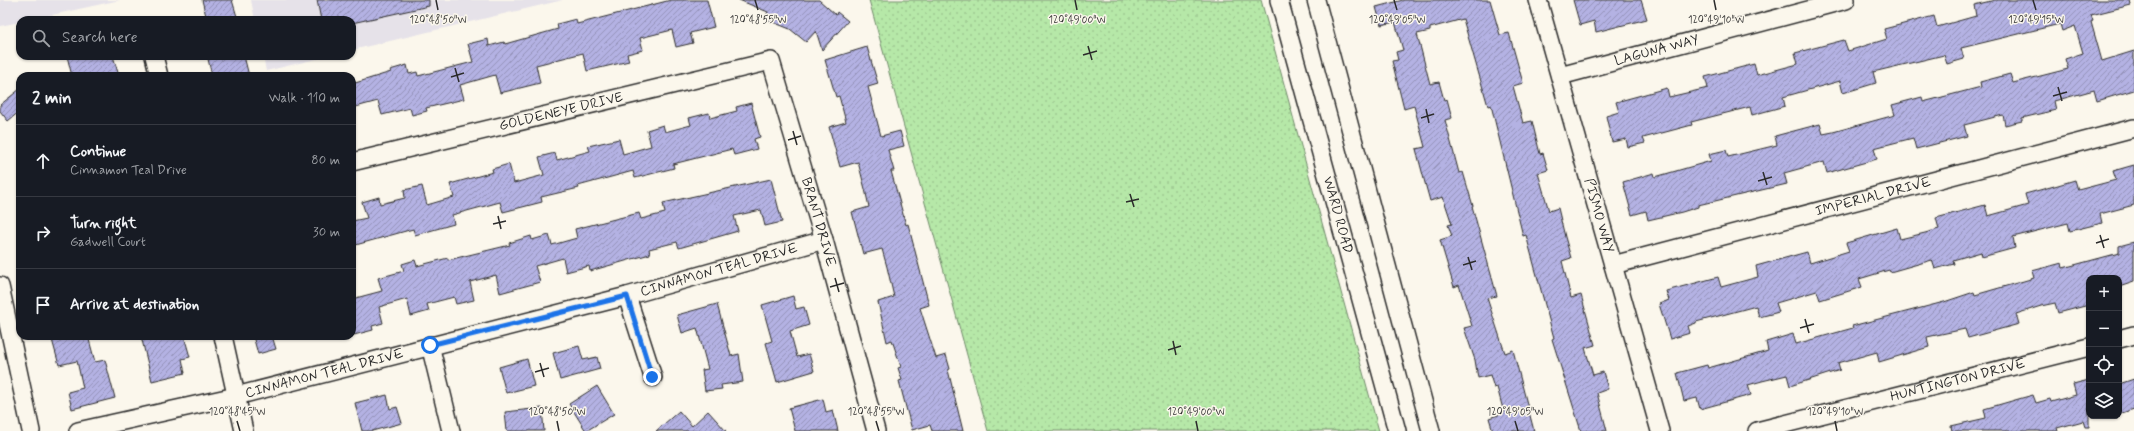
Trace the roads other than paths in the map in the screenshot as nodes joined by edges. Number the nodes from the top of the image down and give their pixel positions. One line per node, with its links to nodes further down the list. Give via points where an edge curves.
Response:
1 (1279, 0): 27 (street, WARD ROAD)
2 (1316, 0): 28 (street)
3 (1538, 0): 8 (street, PISMO WAY)
4 (1846, 0): 8 (street, LAGUNA WAY)
5 (155, 60): 7 (street)
6 (771, 61): 10 (street, GOLDENEYE DRIVE); 11 (street, BRANT DRIVE)
7 (158, 72)
8 (1560, 76): 12 (street, PISMO WAY)
9 (2134, 128): 12 (street, IMPERIAL DRIVE)
10 (356, 161)
11 (824, 240): 14 (street, CINNAMON TEAL DRIVE); 26 (street, BRANT DRIVE)
12 (1613, 265): 29 (street, PISMO WAY)
13 (0, 286): 22 (street)
14 (627, 296): 18 (street, CINNAMON TEAL DRIVE); 20 (street)
15 (2134, 335): 16 (street)
16 (2122, 338)
17 (223, 340): 21 (street)
18 (430, 345): 21 (street, CINNAMON TEAL DRIVE); 25 (street)
19 (2086, 348): 30 (street, HUNTINGTON DRIVE)
20 (652, 377)
21 (236, 396): 23 (street, CINNAMON TEAL DRIVE); 24 (street)
22 (31, 431)
23 (78, 431)
24 (244, 431)
25 (451, 431)
26 (876, 431)
27 (1397, 431)
28 (1432, 431)
29 (1660, 431)
30 (1757, 431)

